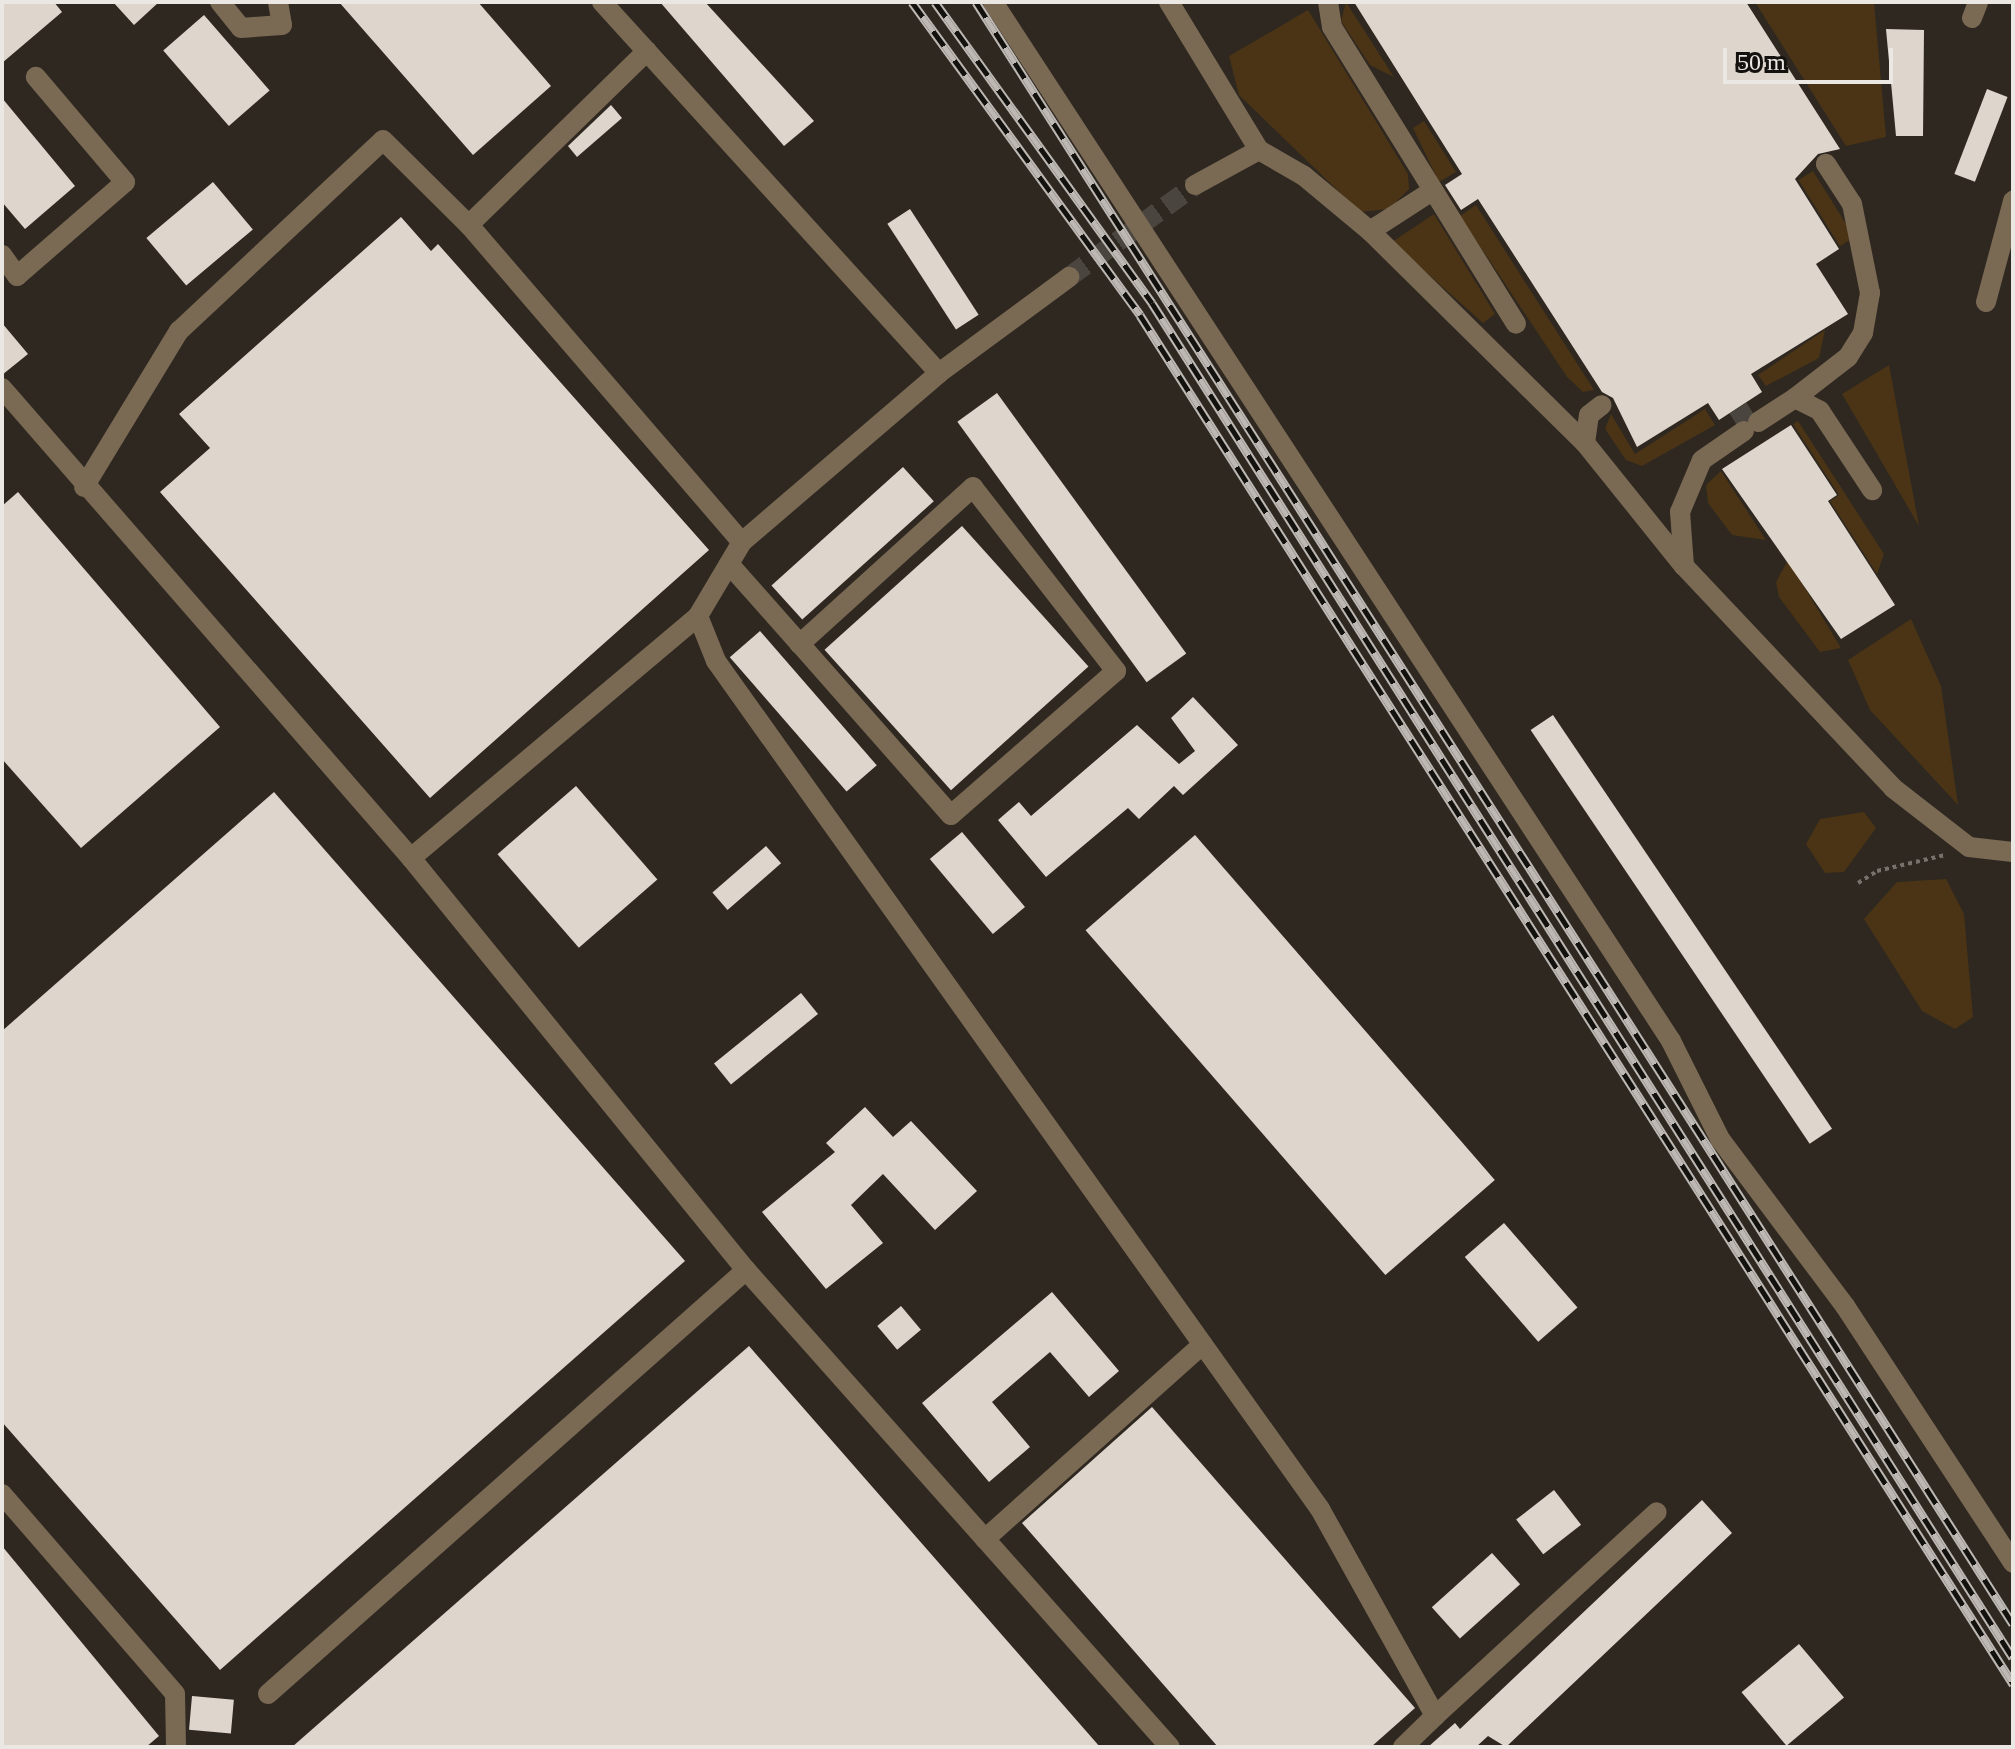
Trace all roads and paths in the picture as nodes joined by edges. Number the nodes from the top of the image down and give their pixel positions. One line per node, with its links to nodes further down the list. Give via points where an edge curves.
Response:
1 (220, 2): 2 (lane, via 241,28 282,25)
2 (278, 2)
3 (602, 2): 7 (lane)
4 (993, 2): 41 (lane, via 1671,1041 1720,1139 1845,1306)
5 (1169, 2): 9 (lane)
6 (1328, 2): 12 (lane, via 1332,27)
7 (647, 51): 14 (lane); 20 (lane)
8 (36, 77): 16 (lane, via 125,182 17,276)
9 (1259, 150): 11 (lane); 15 (lane)
10 (1826, 164): 22 (lane, via 1852,204 1870,293 1863,333 1848,357)
11 (1195, 185)
12 (1432, 191): 15 (lane); 19 (lane)
13 (2013, 201): 18 (lane)
14 (469, 225): 25 (lane, via 383,140 179,331); 27 (lane)
15 (1370, 231): 24 (lane)
16 (2, 255)
17 (1069, 277): 20 (lane)
18 (1986, 302)
19 (1516, 324)
20 (939, 373): 27 (lane)
21 (2, 388): 25 (lane)
22 (1795, 398): 26 (lane, via 1820,411); 29 (lane, via 1702,460 1680,512)
23 (1602, 405): 24 (lane, via 1589,415)
24 (1585, 443): 29 (lane)
25 (84, 487): 34 (lane)
26 (1872, 490)
27 (742, 542): 28 (lane)
28 (729, 564): 30 (lane); 31 (lane)
29 (1684, 566): 32 (lane, via 1893,788)
30 (698, 616): 34 (lane); 37 (lane, via 716,661)
31 (800, 644): 31 (lane, via 951,815 1116,671 973,487)
32 (1957, 838): 33 (lane, via 1969,847); 35 (path, via 1950,854 1877,871)
33 (2013, 852)
34 (411, 858): 36 (lane)
35 (1858, 883)
36 (746, 1270): 40 (lane); 42 (lane)
37 (1203, 1344): 40 (lane); 43 (lane, via 1320,1509)
38 (2, 1494): 44 (lane, via 175,1694)
39 (1657, 1512): 43 (lane)
40 (985, 1539): 45 (lane)
41 (2013, 1563)
42 (268, 1694)
43 (1435, 1716): 46 (lane)
44 (176, 1747)
45 (1170, 1747)
46 (1403, 1747)

